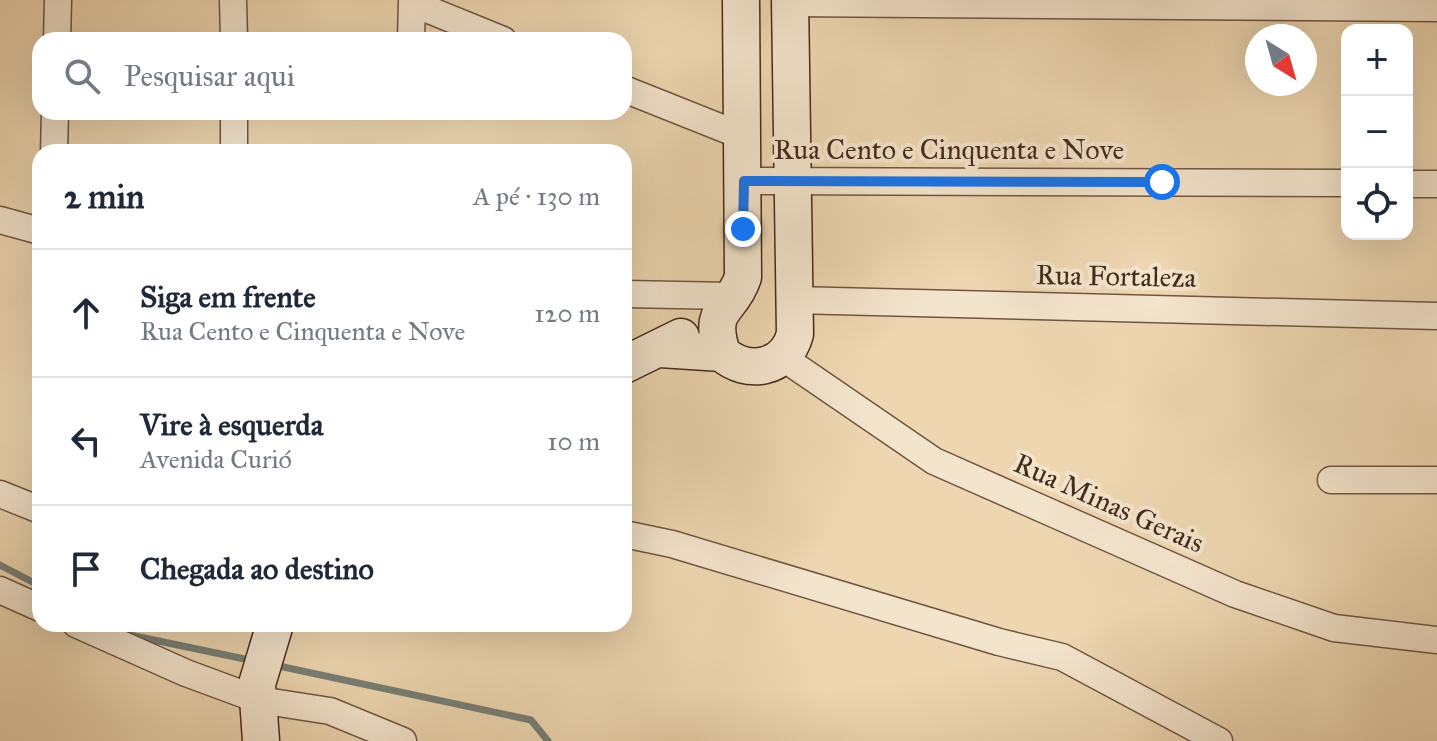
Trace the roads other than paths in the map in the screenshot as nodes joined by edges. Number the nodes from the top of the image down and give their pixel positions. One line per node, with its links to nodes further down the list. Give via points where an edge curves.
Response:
1 (58, 0): 7 (street)
2 (233, 0): 8 (street)
3 (741, 0): 14 (main road)
4 (412, 2): 9 (street); 10 (street)
5 (790, 2): 6 (street); 17 (main road)
6 (1437, 8)
7 (57, 32)
8 (234, 32)
9 (411, 32)
10 (484, 32)
11 (632, 92): 14 (street)
12 (55, 120): 15 (street)
13 (234, 120): 16 (street)
14 (742, 136): 18 (main road)
15 (54, 144)
16 (234, 144)
17 (792, 180): 18 (street, Rua Cento e Cinquenta e Nove); 19 (street, Rua Cento e Cinquenta e Nove); 25 (main road)
18 (744, 181): 26 (main road, via 743,277)
19 (1341, 183)
20 (1413, 184): 21 (street)
21 (1437, 184)
22 (0, 220): 23 (street)
23 (32, 229)
24 (632, 295): 26 (street)
25 (793, 300): 27 (street, Rua Fortaleza); 30 (main road, via 795,334)
26 (726, 304): 28 (main road); 29 (main road, via 715,331)
27 (1437, 316)
28 (660, 349): 29 (main road); 31 (main road)
29 (722, 353): 30 (main road, via 747,368 767,366)
30 (782, 357): 41 (street, Rua Minas Gerais, via 934,461 1235,594 1334,628)
31 (632, 361)
32 (1331, 480): 33 (street)
33 (1437, 480)
34 (0, 494): 35 (street)
35 (32, 507)
36 (632, 536): 45 (street, via 1062,657)
37 (0, 590): 38 (street)
38 (32, 604)
39 (94, 632): 42 (street, via 186,673)
40 (274, 632): 42 (main road)
41 (1437, 640)
42 (258, 692): 43 (main road); 44 (street, via 330,711)
43 (261, 741)
44 (403, 741)
45 (1219, 741)

